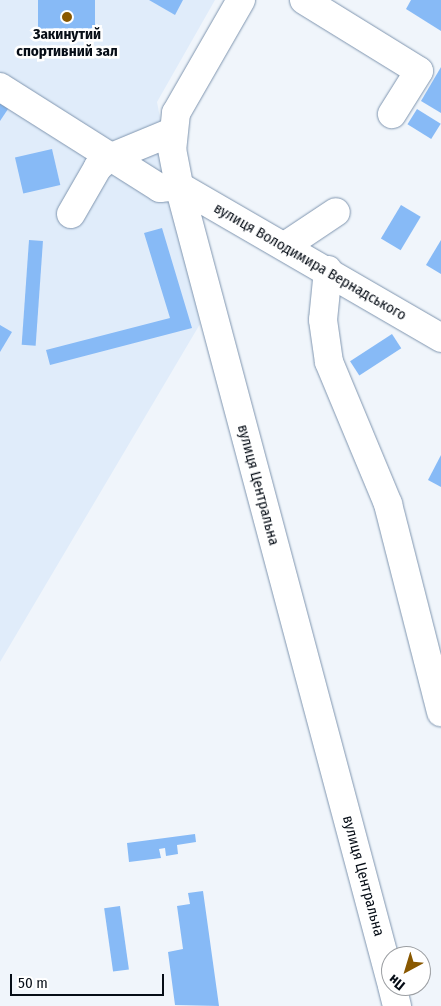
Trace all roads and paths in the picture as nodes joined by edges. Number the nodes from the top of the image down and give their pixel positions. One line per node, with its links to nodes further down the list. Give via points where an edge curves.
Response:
1 (241, 0): 5 (street, вулиця Центральна, via 194,77 176,113)
2 (315, 3): 4 (street, via 419,71)
3 (0, 87): 6 (street)
4 (392, 114)
5 (172, 132): 6 (street); 7 (street, вулиця Центральна)
6 (109, 158): 7 (street, via 160,188); 9 (street, via 98,167)
7 (179, 186): 10 (street, вулиця Володимира Вернадського); 14 (street, вулиця Центральна)
8 (336, 212): 10 (street)
9 (71, 214)
10 (285, 246): 11 (street, вулиця Володимира Вернадського)
11 (328, 270): 12 (street, вулиця Володимира Вернадського); 13 (street, via 323,320 329,362 388,504)
12 (441, 338)
13 (441, 712)
14 (381, 946)

